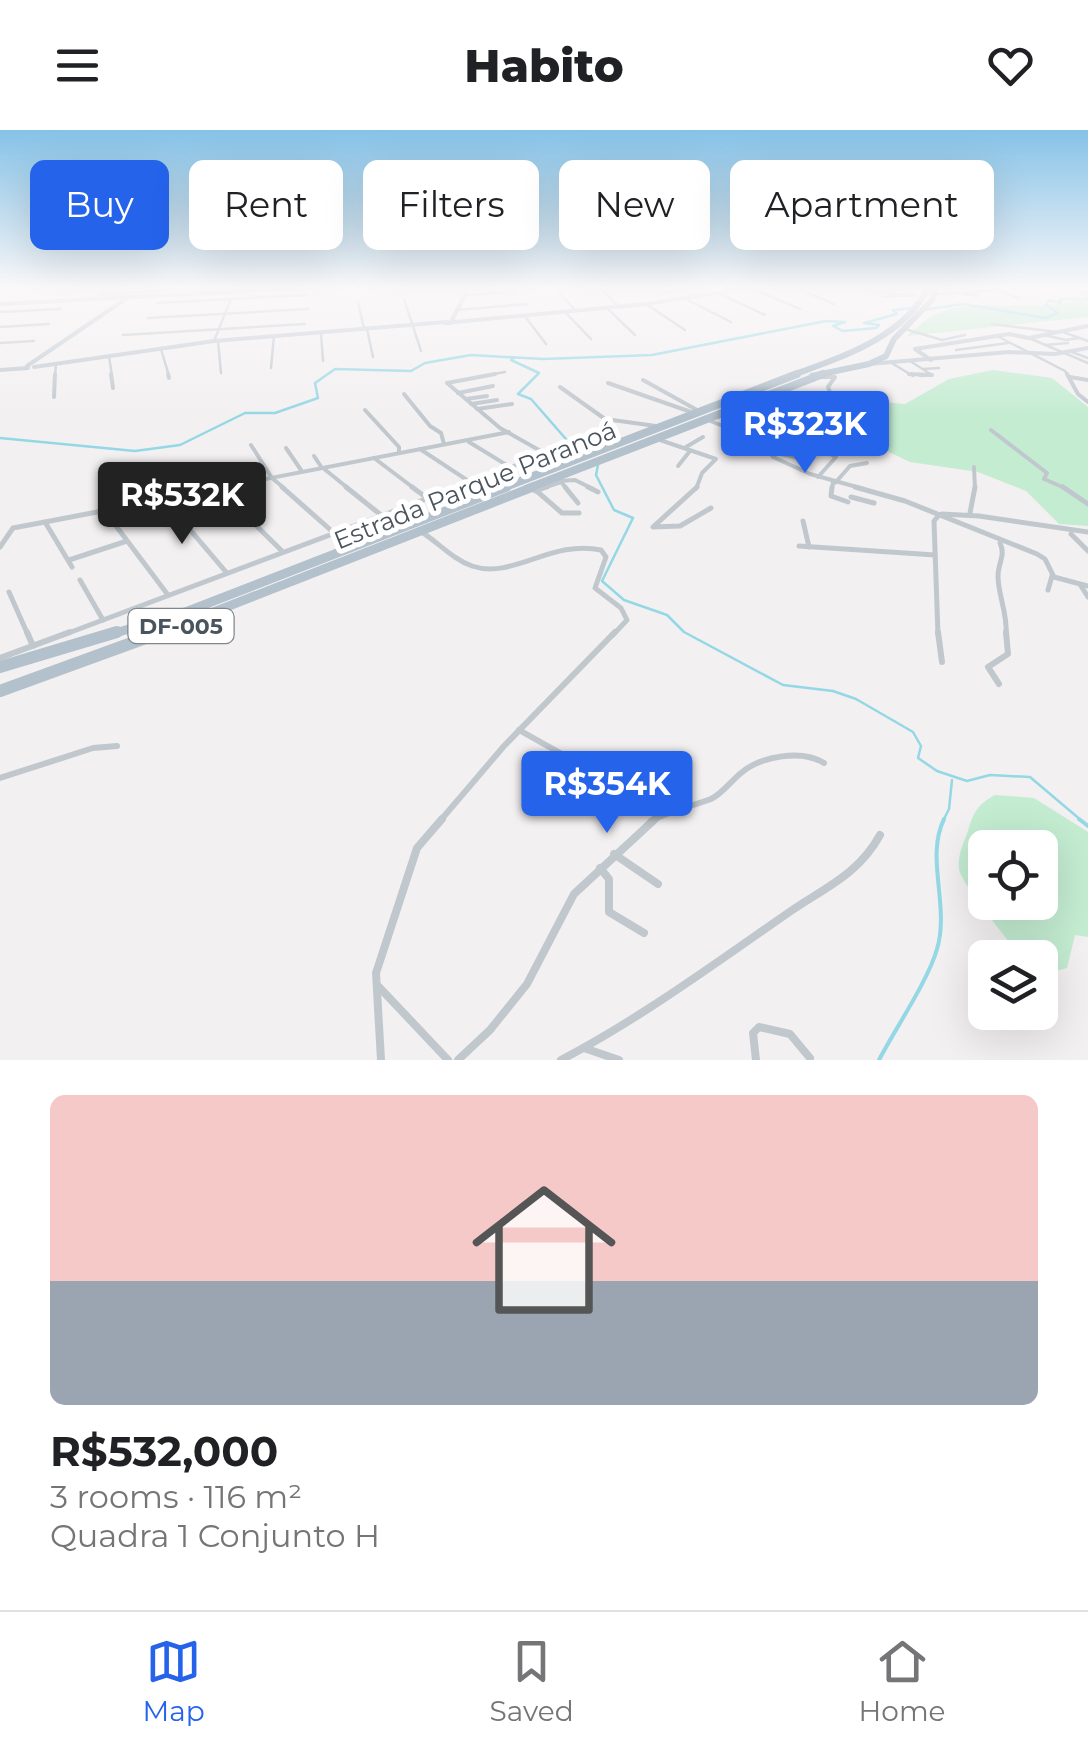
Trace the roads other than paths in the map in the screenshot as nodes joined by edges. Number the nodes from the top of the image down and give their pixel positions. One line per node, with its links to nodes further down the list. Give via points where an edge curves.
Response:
1 (81, 330): 52 (street)
2 (197, 330): 16 (street)
3 (219, 330): 26 (street)
4 (344, 330): 15 (street)
5 (365, 330): 42 (street)
6 (415, 330): 36 (street)
7 (535, 330): 30 (street)
8 (583, 330): 24 (street)
9 (630, 330): 17 (street)
10 (888, 330): 32 (main road, Estrada Parque Paranoá / DF-005)
11 (903, 330): 44 (main road, Estrada Parque Paranoá / DF-005)
12 (912, 330): 18 (street, via 942,340)
13 (1048, 330): 21 (street)
14 (1072, 330): 21 (street)
15 (321, 332): 19 (street); 49 (street)
16 (123, 335)
17 (635, 335)
18 (965, 335)
19 (274, 336): 26 (street); 54 (street)
20 (997, 336): 22 (street); 27 (street); 29 (street)
21 (1058, 336): 22 (street); 23 (street); 23 (street, via 1066,342); 33 (street)
22 (1029, 338): 33 (street)
23 (1078, 338): 31 (street)
24 (591, 339)
25 (34, 340): 28 (street)
26 (216, 341): 34 (street); 58 (street)
27 (1010, 342): 35 (street); 38 (street)
28 (0, 343)
29 (944, 343): 35 (street); 41 (street, via 915,349)
30 (546, 344)
31 (1088, 344): 37 (street)
32 (867, 345): 43 (main road, Estrada Parque Paranoá / DF-005); 44 (main road, via 881,346)
33 (1042, 345): 39 (street)
34 (161, 349): 40 (street); 62 (street)
35 (956, 350): 45 (street)
36 (422, 351)
37 (1070, 351): 39 (street); 48 (street)
38 (1027, 352): 39 (street); 45 (street); 63 (street)
39 (1062, 353): 48 (street)
40 (109, 356): 51 (street); 69 (street)
41 (924, 356): 44 (street); 46 (street)
42 (373, 357)
43 (840, 357): 53 (main road, via 836,364); 75 (main road, Estrada Parque Paranoá / DF-005)
44 (890, 358): 50 (street); 53 (main road, Estrada Parque Paranoá / DF-005); 60 (street, via 915,378)
45 (967, 358): 47 (street)
46 (931, 360): 47 (street); 50 (street)
47 (941, 360): 55 (street)
48 (1088, 360)
49 (323, 361)
50 (910, 361): 56 (street)
51 (54, 364): 52 (street); 74 (street)
52 (32, 366): 57 (street)
53 (855, 366): 61 (main road, Estrada Parque Paranoá / DF-005)
54 (271, 368)
55 (940, 368): 56 (street); 60 (street)
56 (923, 369): 60 (street)
57 (2, 370)
58 (220, 372)
59 (505, 372): 70 (street, via 448,382)
60 (932, 375)
61 (813, 376): 71 (street, via 833,376 830,394); 79 (main road, Estrada Parque Paranoá / DF-005)
62 (169, 378)
63 (1070, 378): 65 (street); 78 (street)
64 (643, 380): 84 (street)
65 (1088, 380)
66 (608, 383): 84 (street)
67 (494, 386): 70 (street)
68 (560, 387): 85 (street, via 605,420)
69 (112, 388)
70 (458, 393): 76 (street)
71 (849, 393)
72 (404, 394): 92 (street)
73 (487, 396): 76 (street)
74 (54, 397)
75 (735, 398): 79 (main road); 84 (main road, Estrada Parque Paranoá / DF-005)
76 (466, 400): 80 (street)
77 (497, 400): 80 (street)
78 (1088, 402)
79 (744, 403): 84 (main road, Estrada Parque Paranoá / DF-005)
80 (471, 404): 83 (street)
81 (512, 404): 83 (street)
82 (365, 410): 100 (street)
83 (478, 410): 87 (street)
84 (700, 414): 85 (main road, Estrada Parque Paranoá / DF-005); 88 (main road, Estrada Parque Paranoá / DF-005); 101 (street, via 766,443)
85 (660, 427): 88 (main road, Estrada Parque Paranoá / DF-005)
86 (991, 430): 124 (street, via 1047,473 1044,479)
87 (509, 432): 90 (street); 106 (street, via 546,454)
88 (650, 436): 96 (street); 116 (main road, Estrada Parque Paranoá / DF-005); 118 (main road, Estrada Parque Paranoá / DF-005)
89 (703, 437): 96 (street)
90 (466, 440): 92 (street); 106 (street)
91 (818, 443): 111 (street, via 817,450 836,458)
92 (444, 444): 97 (street)
93 (251, 445): 110 (street)
94 (790, 446): 101 (street)
95 (286, 448): 109 (street)
96 (683, 448): 99 (street)
97 (420, 449): 100 (street); 113 (street)
98 (812, 450): 101 (street, via 808,460)
99 (690, 451): 105 (street); 126 (street, via 716,461 696,490 653,527 680,526)
100 (399, 453): 103 (street)
101 (775, 455): 111 (street)
102 (314, 456): 108 (street)
103 (374, 458): 108 (street); 120 (street)
104 (866, 463): 114 (street, via 850,466)
105 (678, 466)
106 (510, 467): 113 (street)
107 (974, 467): 129 (street)
108 (322, 468): 109 (street); 130 (street)
109 (304, 472): 110 (street)
110 (272, 478): 115 (street); 138 (street)
111 (818, 478): 114 (street)
112 (559, 481): 116 (street); 117 (street, via 574,480); 122 (street)
113 (470, 482): 120 (street)
114 (834, 482): 123 (street, via 831,496); 131 (street)
115 (218, 488): 119 (street); 146 (street)
116 (534, 489): 121 (main road, Estrada Parque Paranoá / DF-005); 128 (street, via 564,514)
117 (598, 492)
118 (483, 496): 121 (main road, via 492,496); 135 (main road, Estrada Parque Paranoá / DF-005)
119 (163, 498): 127 (street); 148 (street)
120 (426, 498): 125 (street)
121 (493, 503): 135 (main road, Estrada Parque Paranoá / DF-005)
122 (578, 503)
123 (874, 503)
124 (1088, 504)
125 (400, 508): 130 (street); 134 (street); 135 (street)
126 (711, 508)
127 (104, 510): 133 (street); 139 (street)
128 (580, 513)
129 (970, 513): 131 (street); 136 (street)
130 (381, 515): 138 (street)
131 (939, 515): 140 (street); 147 (street)
132 (804, 521): 142 (street)
133 (45, 522): 139 (street, via 70,563); 143 (street, via 13,528)
134 (406, 525): 135 (main road, Estrada Parque Paranoá / DF-005); 144 (main road, Estrada Parque Paranoá / DF-005)
135 (427, 528): 144 (main road, Estrada Parque Paranoá / DF-005); 163 (street, via 458,560 488,570 569,546 605,555 596,588 624,612 624,626)
136 (1068, 532): 137 (street); 145 (street)
137 (1088, 532)
138 (334, 533): 146 (street)
139 (128, 540): 154 (street)
140 (998, 540): 149 (street, via 1041,556); 161 (street, via 1004,550 996,571 1008,654 988,668)
141 (800, 546): 142 (street)
142 (810, 546): 147 (street)
143 (0, 547)
144 (359, 549): 160 (main road, Estrada Parque Paranoá / DF-005, via 188,611); 162 (main road, Estrada Parque Paranoá / DF-005, via 98,658)
145 (1088, 551)
146 (283, 552): 148 (street)
147 (935, 555): 159 (street)
148 (227, 573): 154 (street)
149 (1052, 576): 151 (street); 152 (street)
150 (80, 580): 156 (street)
151 (1084, 586): 155 (street)
152 (1048, 590)
153 (9, 592): 157 (street)
154 (168, 596): 156 (street)
155 (1088, 597)
156 (103, 620): 157 (street)
157 (34, 646): 158 (street)
158 (0, 658)
159 (942, 662)
160 (0, 668)
161 (999, 684)
162 (0, 691)
163 (519, 730): 166 (street); 173 (street, via 416,848 379,958)
164 (117, 746): 167 (street, via 83,750)
165 (824, 764): 169 (street, via 812,756 755,764 714,798 660,814)
166 (594, 772)
167 (0, 778)
168 (880, 835): 174 (street, via 847,880)
169 (614, 854): 170 (street); 171 (street)
170 (600, 868): 172 (street, via 609,879 609,912); 178 (street, via 563,910 518,996)
171 (658, 884)
172 (644, 933)
173 (377, 985): 176 (street); 177 (street)
174 (584, 1048): 179 (street); 180 (street)
175 (810, 1058): 181 (street, via 799,1039 759,1026 753,1033)
176 (381, 1060)
177 (448, 1060)
178 (458, 1060)
179 (561, 1060)
180 (619, 1060)
181 (756, 1060)

